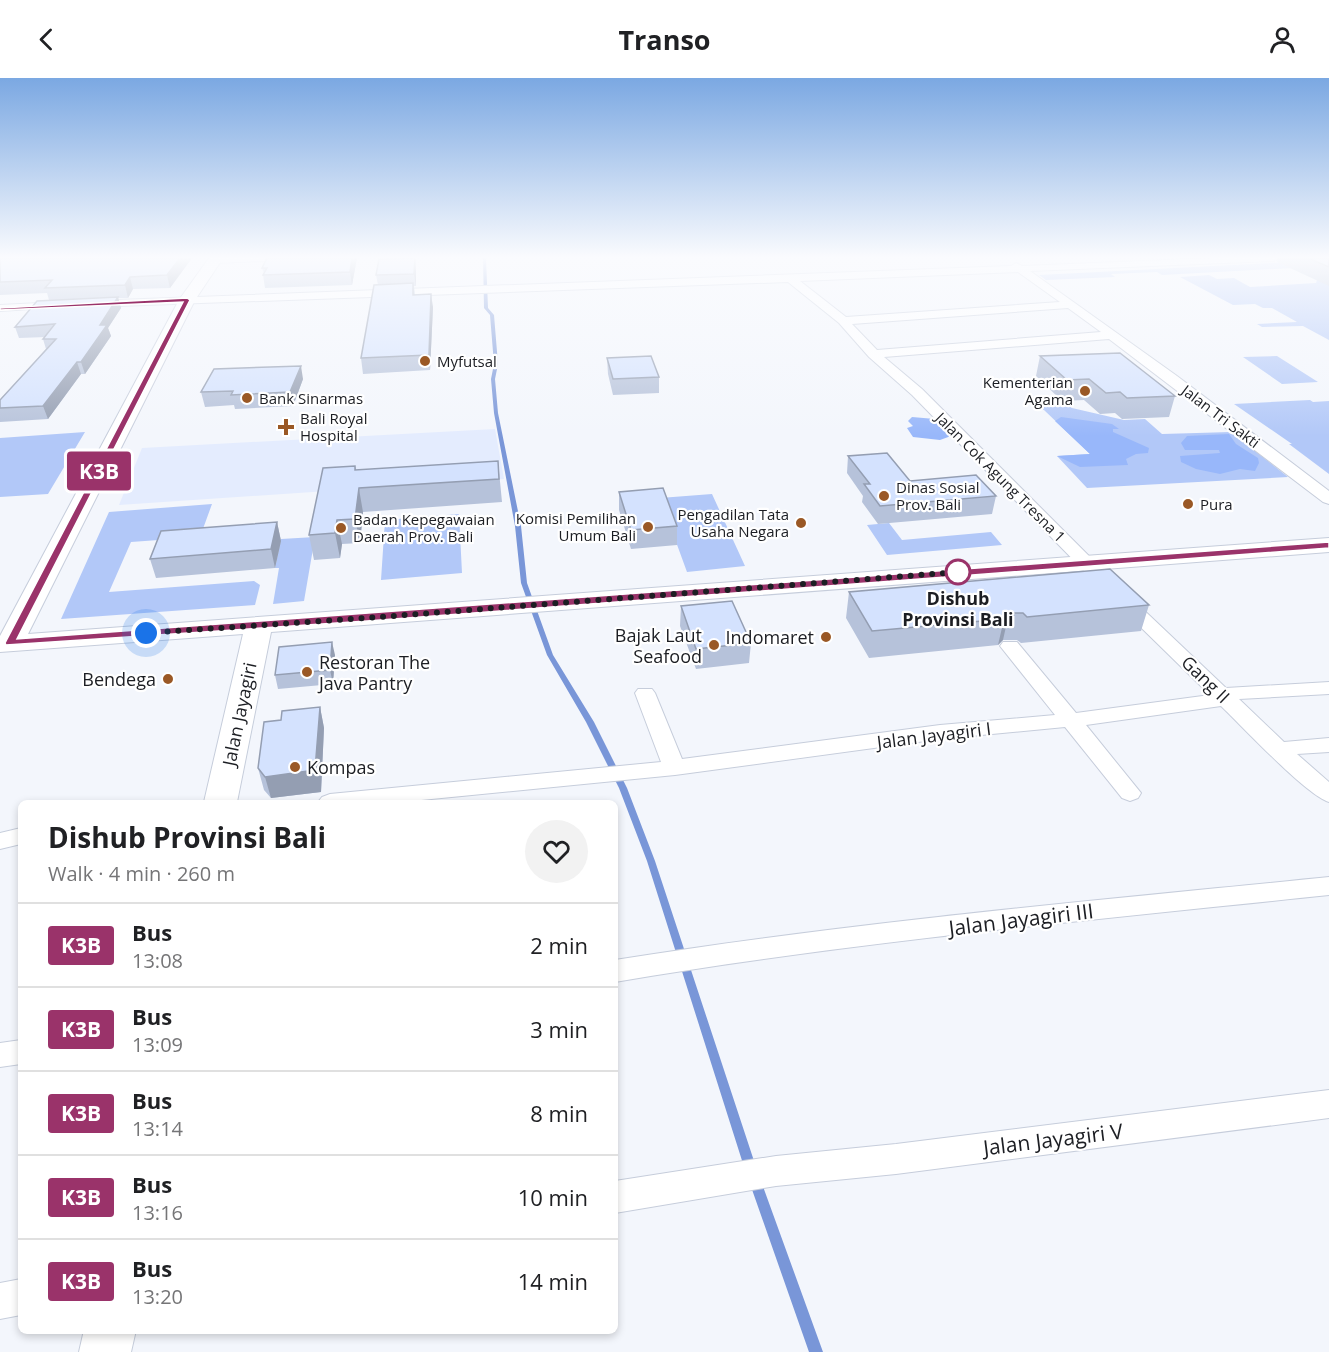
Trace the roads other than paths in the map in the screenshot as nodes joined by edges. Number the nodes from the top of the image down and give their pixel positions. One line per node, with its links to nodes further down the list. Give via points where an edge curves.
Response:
1 (178, 317): 12 (street)
2 (839, 317): 5 (street, Jalan Cok Agung Tresna 1)
3 (893, 317): 5 (street)
4 (1087, 317): 6 (street, Jalan Tri Sakti)
5 (843, 321): 7 (street, Jalan Cok Agung Tresna 1)
6 (1111, 335): 7 (street); 8 (street, Jalan Tri Sakti)
7 (873, 354): 10 (street, Jalan Cok Agung Tresna 1)
8 (1329, 499)
9 (1329, 545): 10 (street)
10 (1085, 562): 11 (street); 16 (street, Gang II)
11 (259, 625): 12 (street); 23 (street, Jalan Jayagiri)
12 (5, 644)
13 (1010, 646): 17 (street)
14 (1329, 688): 16 (street, Jalan Jayagiri I)
15 (645, 693): 20 (street)
16 (1224, 697): 17 (street, Jalan Jayagiri I); 19 (street, Gang II)
17 (1072, 720): 20 (street, Jalan Jayagiri I, via 940,732); 21 (street)
18 (1329, 745): 19 (street)
19 (1278, 749): 22 (street, Gang II)
20 (675, 768): 24 (street, Jalan Jayagiri I)
21 (1130, 793)
22 (1329, 794)
23 (220, 800)
24 (351, 800)
25 (18, 837): 26 (street)
26 (0, 842)
27 (1329, 886): 28 (street, Jalan Jayagiri III, via 712,955)
28 (622, 970)
29 (18, 1052): 30 (street)
30 (0, 1055)
31 (1329, 1104): 32 (street, Jalan Jayagiri V, via 776,1171)
32 (618, 1196)
33 (18, 1298): 34 (street)
34 (0, 1301)
35 (109, 1334): 36 (street)
36 (105, 1352)

